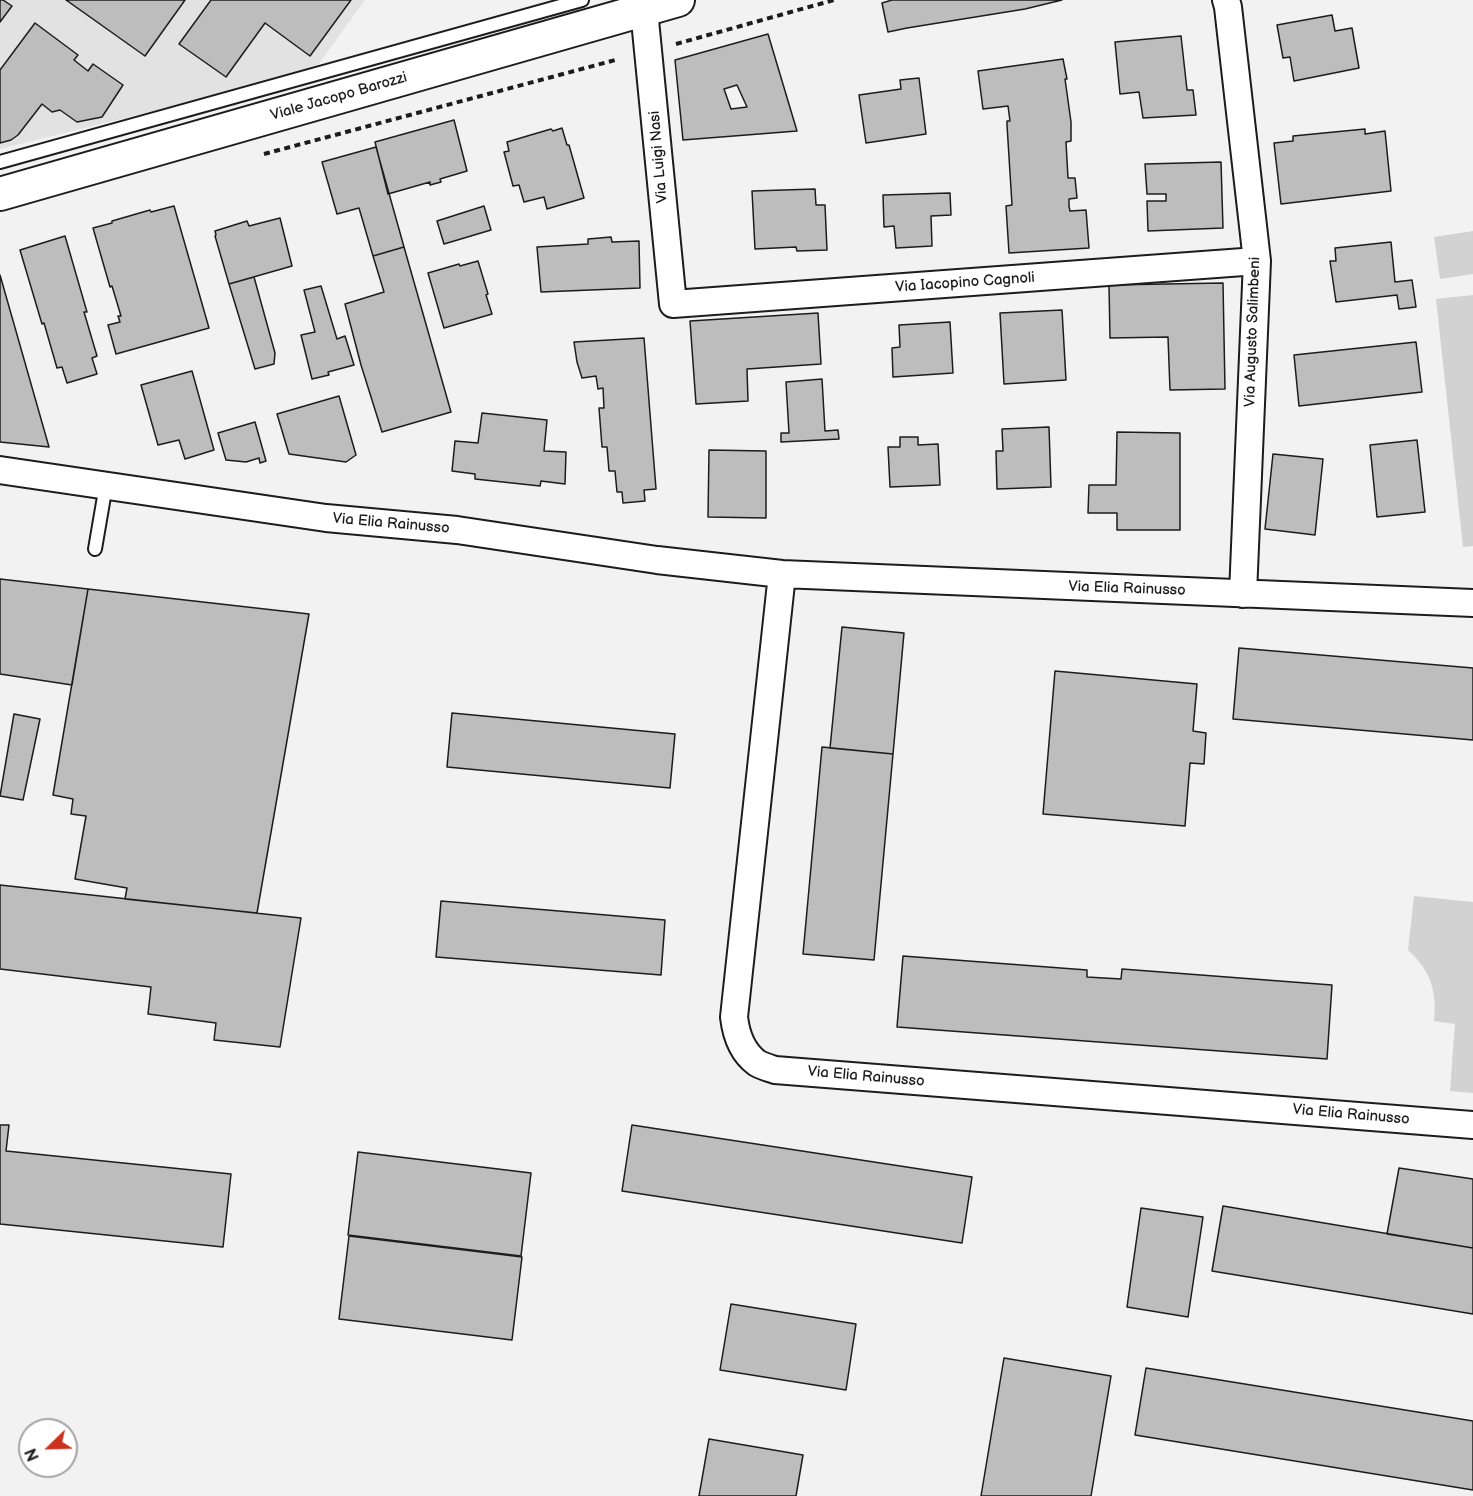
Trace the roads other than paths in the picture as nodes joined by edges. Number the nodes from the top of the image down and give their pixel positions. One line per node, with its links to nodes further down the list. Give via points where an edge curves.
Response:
1 (582, 0): 5 (lane)
2 (678, 0): 4 (street, Viale Jacopo Barozzi)
3 (1226, 0): 7 (street, Via Augusto Salimbeni)
4 (644, 10): 6 (street, Viale Jacopo Barozzi); 8 (street, Via Luigi Nasi)
5 (0, 162)
6 (0, 194)
7 (1257, 261): 8 (street, Via Iacopino Cagnoli); 13 (street, Via Augusto Salimbeni)
8 (674, 304)
9 (0, 470): 10 (street, Via Elia Rainusso)
10 (106, 485): 11 (lane); 12 (street, Via Elia Rainusso, via 326,518 457,530)
11 (95, 549)
12 (782, 574): 13 (street, Via Elia Rainusso); 15 (street, Via Elia Rainusso, via 734,1017 740,1042 758,1063 775,1070)
13 (1244, 594): 14 (street, Via Elia Rainusso)
14 (1473, 603)
15 (1473, 1125)

